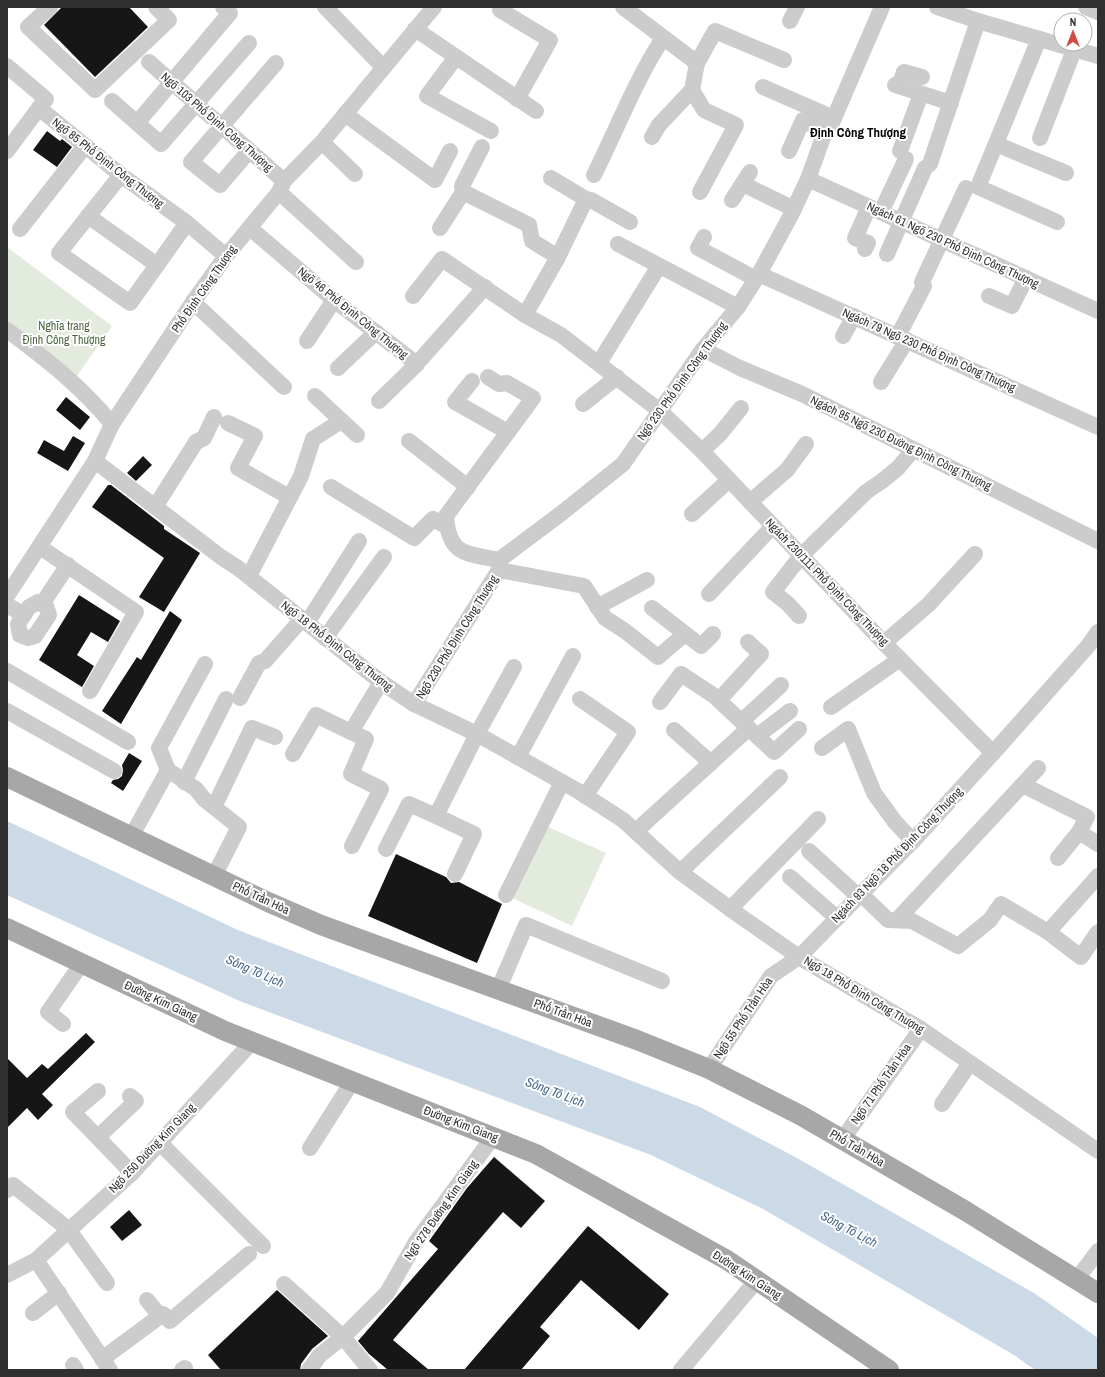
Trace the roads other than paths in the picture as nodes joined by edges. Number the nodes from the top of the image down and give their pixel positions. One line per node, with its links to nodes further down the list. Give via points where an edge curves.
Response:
1 (50, 7): 2 (street, via 28,27 95,90 169,20)
2 (156, 7)
3 (223, 7): 29 (street, via 230,13)
4 (325, 7): 27 (street)
5 (434, 7): 13 (street, Phố Định Công Thượng)
6 (502, 7): 33 (street, via 500,10 550,40)
7 (623, 7): 14 (street)
8 (882, 7): 40 (street, Ngõ 230 Phố Định Công Thượng)
9 (937, 7): 12 (street)
10 (1086, 7): 11 (street)
11 (1098, 12)
12 (978, 21): 15 (street); 36 (street)
13 (415, 29): 21 (street); 27 (street, Phố Định Công Thượng)
14 (663, 38): 25 (street); 58 (street, via 628,100)
15 (1040, 40): 17 (street); 48 (street)
16 (249, 43): 35 (street)
17 (1053, 44)
18 (1073, 52): 46 (street)
19 (1082, 52): 20 (street)
20 (1098, 56)
21 (456, 57): 33 (street); 43 (street, via 427,96)
22 (784, 60): 25 (street, via 715,31)
23 (149, 62): 29 (street, Ngõ 103 Phố Định Công Thượng)
24 (276, 63): 42 (street)
25 (697, 63): 31 (street)
26 (7, 66): 37 (street, via 46,99)
27 (383, 67): 39 (street, Phố Định Công Thượng)
28 (922, 77): 32 (street, via 904,72 897,86)
29 (172, 82): 35 (street, Ngõ 103 Phố Định Công Thượng); 41 (street)
30 (763, 87): 40 (street)
31 (692, 90): 45 (street); 64 (street, via 704,110 736,126)
32 (920, 94): 36 (street); 68 (street, via 903,155)
33 (517, 99): 38 (street)
34 (112, 101): 41 (street)
35 (196, 103): 41 (street, via 161,144); 42 (street, Ngõ 103 Phố Định Công Thượng)
36 (950, 103): 71 (street, via 927,166)
37 (39, 108): 49 (street, Ngõ 85 Phố Định Công Thượng); 51 (street)
38 (536, 111)
39 (345, 114): 47 (street, Phố Định Công Thượng); 53 (street, via 439,185)
40 (834, 118): 44 (street, Ngõ 230 Phố Định Công Thượng)
41 (137, 123)
42 (221, 126): 52 (street, Ngõ 103 Phố Định Công Thượng); 52 (street, via 191,162 220,185)
43 (491, 131)
44 (825, 132): 54 (street, via 803,120); 60 (street, Ngõ 230 Phố Định Công Thượng)
45 (652, 136)
46 (1040, 138)
47 (322, 142): 57 (street); 61 (street, Phố Định Công Thượng)
48 (996, 144): 55 (street); 72 (street, via 978,187)
49 (85, 146): 56 (street, Ngõ 85 Phố Định Công Thượng); 74 (street)
50 (482, 147): 63 (street, via 462,186)
51 (7, 151)
52 (249, 151): 61 (street, Ngõ 103 Phố Định Công Thượng)
53 (450, 151)
54 (789, 151)
55 (1066, 173)
56 (121, 174): 69 (street); 73 (street, Ngõ 85 Phố Định Công Thượng)
57 (356, 174)
58 (594, 174)
59 (551, 178): 65 (street)
60 (808, 179): 67 (street, Ngõ 230 Phố Định Công Thượng); 68 (street, Ngách 61 Ngõ 230 Phố Định Công Thượng)
61 (282, 186): 75 (street, Phố Định Công Thượng); 84 (street, Ngõ 103 Phố Định Công Thượng)
62 (966, 188): 78 (street)
63 (464, 192): 76 (street); 83 (street, via 529,225 532,241)
64 (700, 192)
65 (586, 198): 70 (street); 83 (street)
66 (732, 200): 67 (street, via 746,178)
67 (794, 208): 87 (street, Ngõ 230 Phố Định Công Thượng)
68 (875, 210): 71 (street, Ngách 61 Ngõ 230 Phố Định Công Thượng); 80 (street, via 855,238 868,243)
69 (88, 216): 85 (street); 85 (street, via 60,253 130,303)
70 (630, 222)
71 (902, 222): 78 (street, Ngách 61 Ngõ 230 Phố Định Công Thượng); 81 (street)
72 (1057, 222)
73 (187, 223): 82 (street, Ngõ 85 Phố Định Công Thượng); 85 (street)
74 (19, 228)
75 (250, 228): 82 (street, Phố Định Công Thượng); 92 (street, Ngõ 46 Phố Định Công Thượng)
76 (440, 228)
77 (704, 237): 87 (street, Ngách 79 Ngõ 230 Phố Định Công Thượng, via 698,248)
78 (941, 240): 88 (street, Ngách 61 Ngõ 230 Phố Định Công Thượng); 101 (street)
79 (618, 244): 86 (street)
80 (865, 249)
81 (887, 254)
82 (226, 256): 93 (street, Phố Định Công Thượng)
83 (558, 257): 96 (street)
84 (356, 262)
85 (157, 265)
86 (659, 266): 94 (street); 105 (street)
87 (758, 277): 94 (street, Ngõ 230 Phố Định Công Thượng); 97 (street, Ngách 79 Ngõ 230 Phố Định Công Thượng)
88 (1026, 278): 91 (street, via 1012,306); 95 (street, Ngách 61 Ngõ 230 Phố Định Công Thượng)
89 (485, 287): 90 (street, Ngách 230/111 Phố Định Công Thượng, via 442,259); 96 (street, Ngách 230/111 Phố Định Công Thượng); 104 (street)
90 (413, 296)
91 (989, 296)
92 (334, 300): 99 (street, Ngõ 46 Phố Định Công Thượng); 102 (street)
93 (193, 302): 111 (street); 118 (street, Phố Định Công Thượng)
94 (738, 307): 103 (street, Ngõ 230 Phố Định Công Thượng)
95 (1098, 311)
96 (525, 315): 105 (street, Ngách 230/111 Phố Định Công Thượng, via 561,335)
97 (854, 316): 100 (street); 101 (street, Ngách 79 Ngõ 230 Phố Định Công Thượng)
98 (7, 330): 118 (street, via 40,354 93,401)
99 (376, 332): 106 (street); 113 (street, Ngõ 46 Phố Định Công Thượng, via 417,364)
100 (843, 336)
101 (902, 338): 110 (street); 119 (street, Ngách 79 Ngõ 230 Phố Định Công Thượng)
102 (307, 342)
103 (703, 349): 116 (street, Ngõ 230 Phố Định Công Thượng); 124 (street, Ngách 95 Ngõ 230 Đường Định Công Thượng, via 796,391)
104 (421, 359)
105 (598, 363): 108 (street, Ngách 230/111 Phố Định Công Thượng)
106 (338, 368)
107 (488, 377): 120 (street, via 499,384 507,383 533,398)
108 (617, 377): 114 (street); 116 (street, Ngách 230/111 Phố Định Công Thượng)
109 (472, 380): 120 (street, via 455,402)
110 (881, 382)
111 (284, 387)
112 (315, 396): 117 (street)
113 (379, 401)
114 (583, 404)
115 (741, 408): 125 (street)
116 (660, 411): 125 (street, Ngách 230/111 Phố Định Công Thượng); 143 (street, Ngõ 230 Phố Định Công Thượng, via 622,464)
117 (341, 421): 121 (street); 130 (street, via 307,436 301,476)
118 (112, 424): 126 (street, Phố Định Công Thượng)
119 (1098, 427)
120 (508, 432): 129 (street)
121 (357, 435)
122 (409, 441): 129 (street)
123 (806, 444): 131 (street, via 786,470)
124 (913, 450): 137 (street, Ngách 95 Ngõ 230 Đường Định Công Thượng); 140 (street, via 898,468 866,492)
125 (702, 451): 127 (street, Ngách 230/111 Phố Định Công Thượng)
126 (95, 462): 132 (street, Ngõ 18 Phố Định Công Thượng); 138 (street, Phố Định Công Thượng)
127 (729, 480): 131 (street, Ngách 230/111 Phố Định Công Thượng); 133 (street)
128 (331, 486): 134 (street, via 414,538 432,519)
129 (468, 486): 134 (street, via 446,516)
130 (289, 497): 132 (street, via 238,468 255,436 221,420 204,438 196,442); 144 (street)
131 (750, 502): 135 (street, Ngách 230/111 Phố Định Công Thượng)
132 (155, 507): 144 (street, Ngõ 18 Phố Định Công Thượng)
133 (692, 514)
134 (446, 526): 143 (street, via 455,548)
135 (773, 526): 140 (street, Ngách 230/111 Phố Định Công Thượng); 146 (street)
136 (360, 541): 154 (street)
137 (1098, 541)
138 (40, 547): 142 (street); 147 (street, Phố Định Công Thượng)
139 (975, 554): 160 (street, via 928,605)
140 (801, 556): 153 (street, via 773,592); 160 (street, Ngách 230/111 Phố Định Công Thượng)
141 (384, 558): 158 (street)
142 (68, 565): 148 (street); 168 (street, via 136,612)
143 (499, 565): 150 (street, via 584,586); 172 (street, Ngõ 230 Phố Định Công Thượng)
144 (249, 576): 154 (street, Ngõ 18 Phố Định Công Thượng)
145 (647, 580): 150 (street)
146 (709, 594)
147 (7, 596)
148 (42, 604): 152 (street, via 38,602 29,607); 152 (street, via 46,606 49,615 35,636 28,638 20,634 18,624)
149 (7, 605): 152 (street)
150 (597, 607): 156 (street, via 605,618 658,657)
151 (652, 608): 156 (street)
152 (24, 615)
153 (799, 616)
154 (305, 621): 158 (street, Ngõ 18 Phố Định Công Thượng); 193 (street, via 265,661 259,663 233,698)
155 (1098, 632): 185 (street, Ngách 93 Ngõ 18 Phố Định Công Thượng)
156 (685, 634): 157 (street, via 701,646)
157 (713, 634)
158 (325, 638): 166 (street, Ngõ 18 Phố Định Công Thượng)
159 (748, 642): 170 (street, via 760,654)
160 (884, 643): 162 (street, Ngách 230/111 Phố Định Công Thượng)
161 (574, 656): 186 (street)
162 (900, 659): 173 (street); 185 (street, Ngách 230/111 Phố Định Công Thượng)
163 (205, 664): 189 (street, via 159,748)
164 (514, 667): 180 (street)
165 (8, 676): 182 (street)
166 (381, 682): 172 (street, Ngõ 18 Phố Định Công Thượng); 179 (street)
167 (781, 685): 176 (street)
168 (90, 691)
169 (580, 699): 196 (street, via 628,732)
170 (719, 700): 171 (street, via 681,674); 176 (street)
171 (660, 702)
172 (414, 704): 180 (street, Ngõ 18 Phố Định Công Thượng)
173 (831, 707)
174 (7, 711): 190 (street)
175 (790, 711): 176 (street)
176 (749, 728): 177 (street, via 774,752); 187 (street)
177 (799, 729)
178 (674, 730): 187 (street)
179 (351, 732): 184 (street, via 316,715); 206 (street, via 366,739 351,774 381,789)
180 (477, 734): 186 (street, Ngõ 18 Phố Định Công Thượng); 198 (street)
181 (275, 737): 197 (street, via 252,728)
182 (128, 742)
183 (822, 748): 204 (street, via 848,729 874,793 894,822)
184 (293, 754)
185 (993, 754): 204 (street, Ngách 93 Ngõ 18 Phố Định Công Thượng)
186 (518, 757): 194 (street, Ngõ 18 Phố Định Công Thượng)
187 (711, 763): 201 (street)
188 (1038, 768): 195 (street)
189 (168, 770): 193 (street); 203 (street)
190 (114, 771)
191 (7, 777): 203 (main road, Phố Trần Hòa)
192 (780, 777): 210 (street)
193 (184, 782): 197 (street, via 196,789)
194 (562, 782): 196 (street, Ngõ 18 Phố Định Công Thượng); 215 (street)
195 (1023, 785): 199 (street); 219 (street)
196 (585, 796): 201 (street, Ngõ 18 Phố Định Công Thượng)
197 (214, 807): 212 (street, via 239,827)
198 (436, 816): 207 (street, via 409,804); 211 (street, via 474,834)
199 (1092, 816): 202 (street)
200 (818, 819): 217 (street)
201 (636, 831): 210 (street, Ngõ 18 Phố Định Công Thượng)
202 (1079, 832): 205 (street); 209 (street)
203 (131, 837): 212 (main road, Phố Trần Hòa)
204 (913, 840): 216 (street, Ngách 93 Ngõ 18 Phố Định Công Thượng)
205 (1098, 844)
206 (352, 846)
207 (386, 850)
208 (809, 850): 216 (street)
209 (1058, 858)
210 (680, 872): 217 (street, Ngõ 18 Phố Định Công Thượng)
211 (455, 874)
212 (214, 876): 226 (main road, Phố Trần Hòa, via 321,925)
213 (1098, 876): 221 (street)
214 (790, 877): 218 (street)
215 (506, 895)
216 (859, 895): 218 (street, Ngách 93 Ngõ 18 Phố Định Công Thượng); 219 (street, via 888,920)
217 (730, 909): 223 (street, Ngõ 18 Phố Định Công Thượng)
218 (837, 918): 223 (street, Ngách 93 Ngõ 18 Phố Định Công Thượng)
219 (897, 920): 221 (street, via 912,921 958,946 990,920 1001,904)
220 (7, 928): 224 (main road, Đường Kim Giang)
221 (1048, 932): 222 (street, via 1081,957)
222 (1098, 932)
223 (799, 957): 228 (street, Ngõ 18 Phố Định Công Thượng); 231 (street, Ngõ 55 Phố Trần Hòa, via 771,976)
224 (82, 963): 227 (street, via 48,1012); 229 (main road, Đường Kim Giang)
225 (662, 981): 226 (street, via 526,925)
226 (498, 990): 231 (main road, Phố Trần Hòa)
227 (63, 1024)
228 (920, 1029): 230 (street, Ngõ 18 Phố Định Công Thượng); 238 (street, Ngõ 71 Phố Trần Hòa)
229 (252, 1042): 232 (main road, Đường Kim Giang); 239 (street, Ngõ 250 Đường Kim Giang)
230 (970, 1063): 235 (street); 241 (street, Ngõ 18 Phố Định Công Thượng)
231 (709, 1069): 238 (main road, Phố Trần Hòa, via 800,1115)
232 (352, 1082): 237 (main road, Đường Kim Giang); 240 (street)
233 (98, 1091): 236 (street, via 73,1112)
234 (130, 1096): 236 (street, via 136,1101)
235 (942, 1104)
236 (98, 1137): 242 (street)
237 (494, 1137): 249 (main road, Đường Kim Giang, via 536,1154 727,1260); 257 (street, Ngõ 278 Đường Kim Giang, via 416,1242 387,1293)
238 (842, 1140): 248 (main road, Phố Trần Hòa)
239 (160, 1143): 242 (street, Ngõ 250 Đường Kim Giang); 256 (street, via 256,1250 170,1321 163,1314)
240 (310, 1148)
241 (1098, 1151)
242 (132, 1173): 244 (street, Ngõ 250 Đường Kim Giang)
243 (7, 1190): 244 (street, via 13,1185)
244 (68, 1229): 246 (street, Ngõ 250 Đường Kim Giang); 250 (street)
245 (1098, 1251): 248 (street)
246 (36, 1260): 247 (street, Ngõ 250 Đường Kim Giang); 252 (street)
247 (7, 1275)
248 (1077, 1279): 253 (main road, Phố Trần Hòa)
249 (757, 1280): 261 (street); 262 (main road, Đường Kim Giang)
250 (107, 1283)
251 (284, 1284): 257 (street)
252 (59, 1293): 255 (street); 258 (street)
253 (1098, 1293)
254 (147, 1300): 256 (street)
255 (33, 1313)
256 (160, 1316): 258 (street)
257 (343, 1337): 259 (street, Ngõ 278 Đường Kim Giang, via 320,1355); 260 (street)
258 (106, 1364)
259 (309, 1370)
260 (370, 1370)
261 (681, 1370)
262 (889, 1370)

